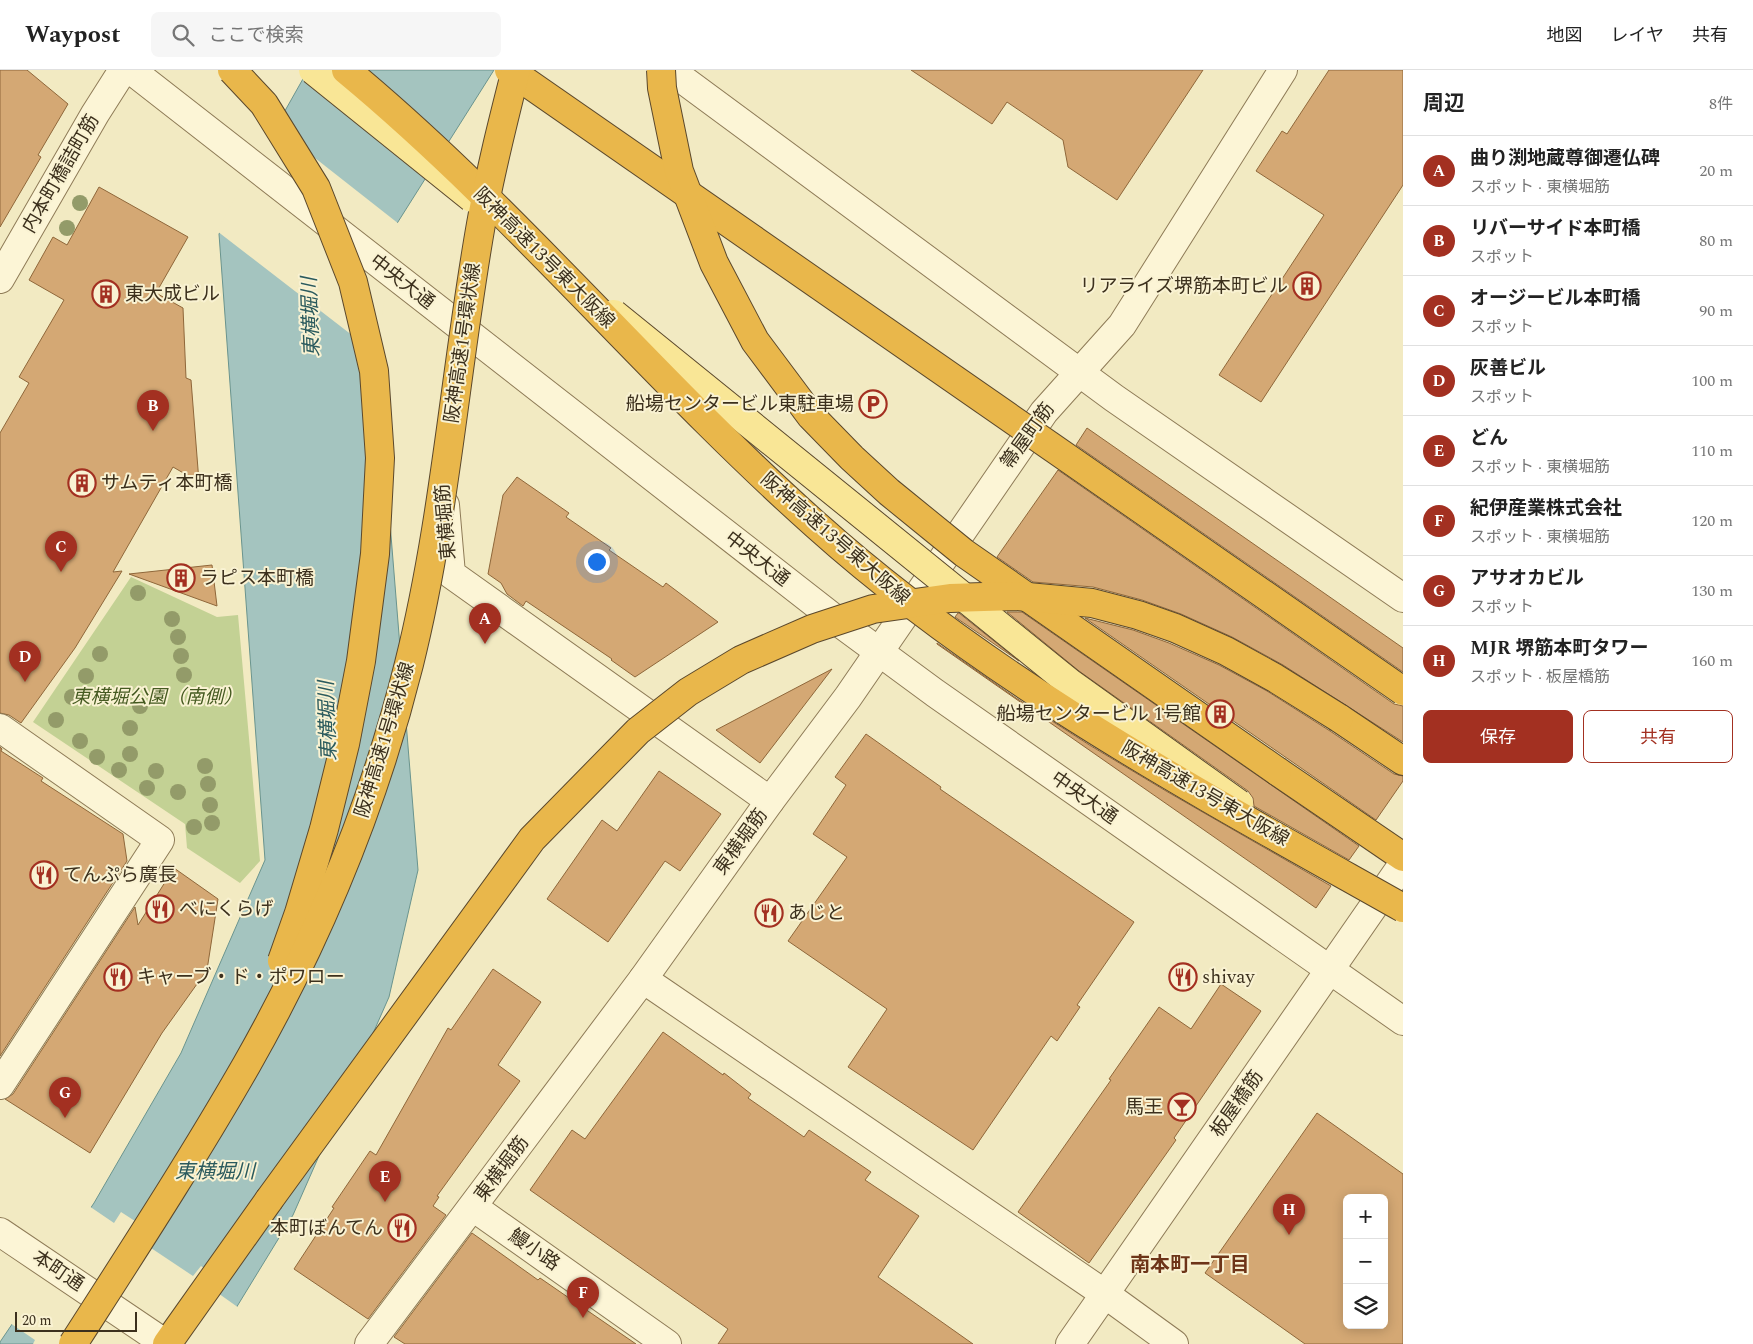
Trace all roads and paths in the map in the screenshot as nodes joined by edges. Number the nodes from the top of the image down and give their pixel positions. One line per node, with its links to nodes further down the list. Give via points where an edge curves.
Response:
1 (123, 70): 12 (street, 内本町橋詰町筋)
2 (131, 70): 13 (street, 中央大通, bridge)
3 (232, 70): 30 (highway, bridge, via 264,104 316,188 353,282 374,370 380,458 376,554 361,661 324,829 300,913 272,988 239,1066)
4 (313, 70): 25 (main road, bridge, via 1070,683)
5 (346, 70): 24 (highway, 阪神高速13号東大阪線, bridge, via 476,189 756,471 816,526 913,606 983,658 1069,714 1200,794)
6 (503, 70): 18 (main road, bridge)
7 (510, 70): 17 (highway, bridge)
8 (516, 70): 30 (highway, 阪神高速1号環状線, bridge, via 481,222 431,563 384,755 355,836 313,933 248,1062)
9 (661, 70): 22 (highway, bridge, via 679,171 714,263 755,341 811,416 889,492 964,553)
10 (670, 70): 14 (street)
11 (1283, 70): 14 (street, 箒屋町筋, via 1122,325)
12 (0, 279)
13 (482, 345): 16 (street, 中央大通); 21 (street, 東横堀筋, via 447,398 438,427 450,574)
14 (1078, 373): 15 (street); 16 (street, 箒屋町筋, via 1044,412)
15 (1403, 598)
16 (878, 652): 21 (street, 箒屋町筋); 26 (street, 中央大通)
17 (1403, 692)
18 (1403, 697)
19 (0, 728): 29 (street, via 160,840)
20 (1403, 761): 35 (highway, bridge, via 1291,688 1226,651 1175,628 1092,603 1017,596 950,598 873,609 741,660 688,692 638,731 532,839)
21 (770, 801): 27 (street, 東横堀筋)
22 (1403, 857)
23 (1403, 864): 26 (street, 板屋橋筋)
24 (1403, 908)
25 (1403, 920)
26 (1330, 970): 28 (street, 中央大通); 33 (street, 板屋橋筋)
27 (643, 979): 31 (street, 東横堀筋); 33 (street)
28 (1403, 1021)
29 (0, 1085)
30 (203, 1138): 34 (highway, 阪神高速1号環状線, bridge)
31 (473, 1207): 36 (street, 東横堀筋); 37 (street, 鰻小路)
32 (0, 1232): 35 (street, 本町通)
33 (1105, 1294): 38 (street, 板屋橋筋); 39 (street)
34 (72, 1344)
35 (166, 1344)
36 (369, 1344)
37 (667, 1344)
38 (1070, 1344)
39 (1174, 1344)

